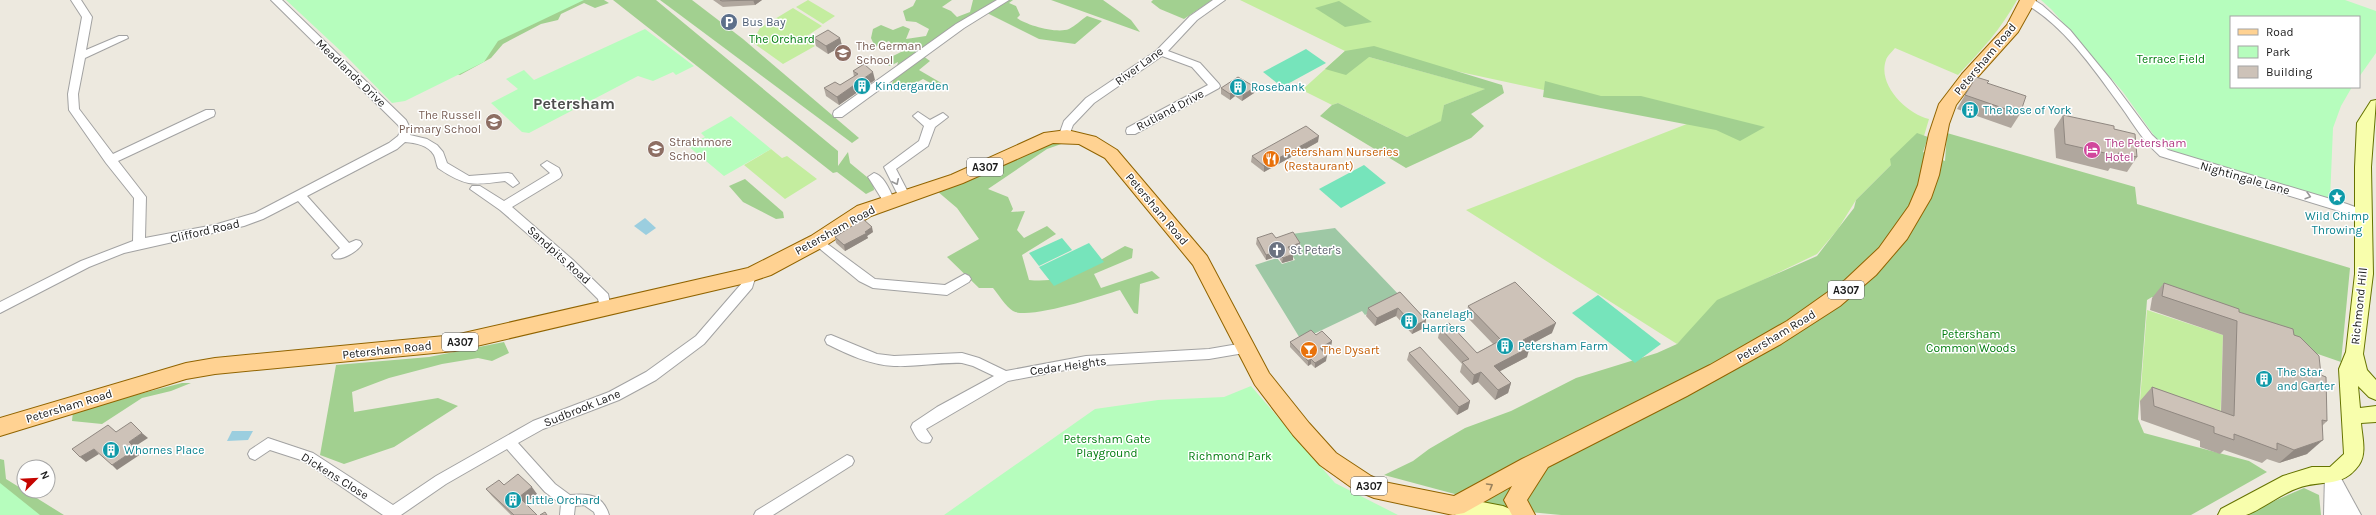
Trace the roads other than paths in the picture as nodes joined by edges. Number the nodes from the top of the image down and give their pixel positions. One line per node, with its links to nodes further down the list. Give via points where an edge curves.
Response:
1 (76, 0): 8 (street, via 87,17)
2 (276, 0): 17 (street, Meadlands Drive, via 402,123 406,130)
3 (1004, 0): 11 (street, via 960,26)
4 (1220, 0): 7 (street, River Lane, via 1190,20)
5 (2028, 0): 26 (street, Nightingale Lane, one-way to 26, via 2040,6 2056,22 2127,108 2151,143 2164,153); 45 (main road, Petersham Road / A307, via 2010,30 1962,84 1948,104 1939,124 1927,188 1915,210 1898,236 1843,294 1810,317 1708,377)
6 (123, 38): 8 (street)
7 (1162, 52): 15 (street, Rutland Drive, via 1196,65 1215,86); 16 (street, River Lane, via 1104,90 1075,114)
8 (80, 56): 18 (street, via 73,94 74,110)
9 (2376, 105): 26 (main road, Richmond Hill, via 2365,123)
10 (210, 113): 18 (street)
11 (838, 114)
12 (918, 116): 14 (street)
13 (943, 118): 14 (street)
14 (930, 125): 24 (street, one-way to 24, via 924,143 890,167)
15 (1131, 130)
16 (1064, 135): 24 (main road, Petersham Road / A307, via 1050,137 957,179); 35 (main road, Petersham Road / A307, via 1094,143 1116,159 1200,261)
17 (403, 138): 22 (street, via 422,140 433,145 441,156 442,165); 23 (street, Clifford Road, via 393,146)
18 (110, 160): 28 (street, via 140,197 142,210)
19 (547, 164): 25 (street, via 556,175)
20 (874, 176): 24 (street)
21 (513, 183): 22 (street, via 508,177)
22 (474, 185): 25 (street, Sandpits Road)
23 (299, 196): 28 (street, Clifford Road, via 239,224); 29 (street)
24 (896, 199): 27 (main road, Petersham Road / A307, via 864,211)
25 (504, 207): 33 (street, Sandpits Road, via 604,296)
26 (2362, 214): 36 (main road, Richmond Hill, via 2364,274)
27 (818, 241): 30 (main road, Petersham Road / A307); 31 (street, via 863,278 873,283 948,290)
28 (138, 244): 32 (street, Clifford Road, via 88,264)
29 (347, 249)
30 (750, 275): 33 (main road, Petersham Road / A307); 43 (street, Sudbrook Lane, via 748,285 700,340 657,372 614,396 538,426)
31 (965, 279)
32 (0, 308)
33 (605, 308): 41 (main road, Petersham Road / A307, via 448,344 194,369)
34 (831, 340): 37 (street, via 868,357 894,361 960,357 986,364)
35 (1244, 348): 37 (street, Cedar Heights, via 1209,354 1086,361); 49 (main road, Petersham Road / A307, via 1276,398 1335,466 1362,483 1382,491)
36 (2355, 352): 38 (main road, via 2358,373); 40 (main road, Richmond Hill, via 2348,369)
37 (1005, 376): 42 (street, Cedar Heights)
38 (2376, 392)
39 (2376, 414): 40 (main road)
40 (2353, 416): 47 (main road, Richmond Hill, via 2354,456 2348,466)
41 (0, 427)
42 (917, 428)
43 (508, 441): 50 (street); 51 (street, Sudbrook Lane, via 440,480)
44 (255, 454): 51 (street, Dickens Close, via 268,444 308,457)
45 (1541, 460): 49 (main road, Petersham Road / A307, one-way to 45); 55 (main road, via 1515,500)
46 (847, 461): 53 (street)
47 (2332, 475): 48 (street); 56 (main road, via 2312,475 2254,500); 59 (street)
48 (2331, 498): 57 (street); 58 (street)
49 (1456, 506): 54 (main road)
50 (567, 508): 52 (street, via 586,499 600,508)
51 (392, 514)
52 (602, 515)
53 (761, 515)
54 (1504, 515)
55 (1524, 515)
56 (2228, 515)
57 (2331, 515)
58 (2341, 515)
59 (2354, 515)

